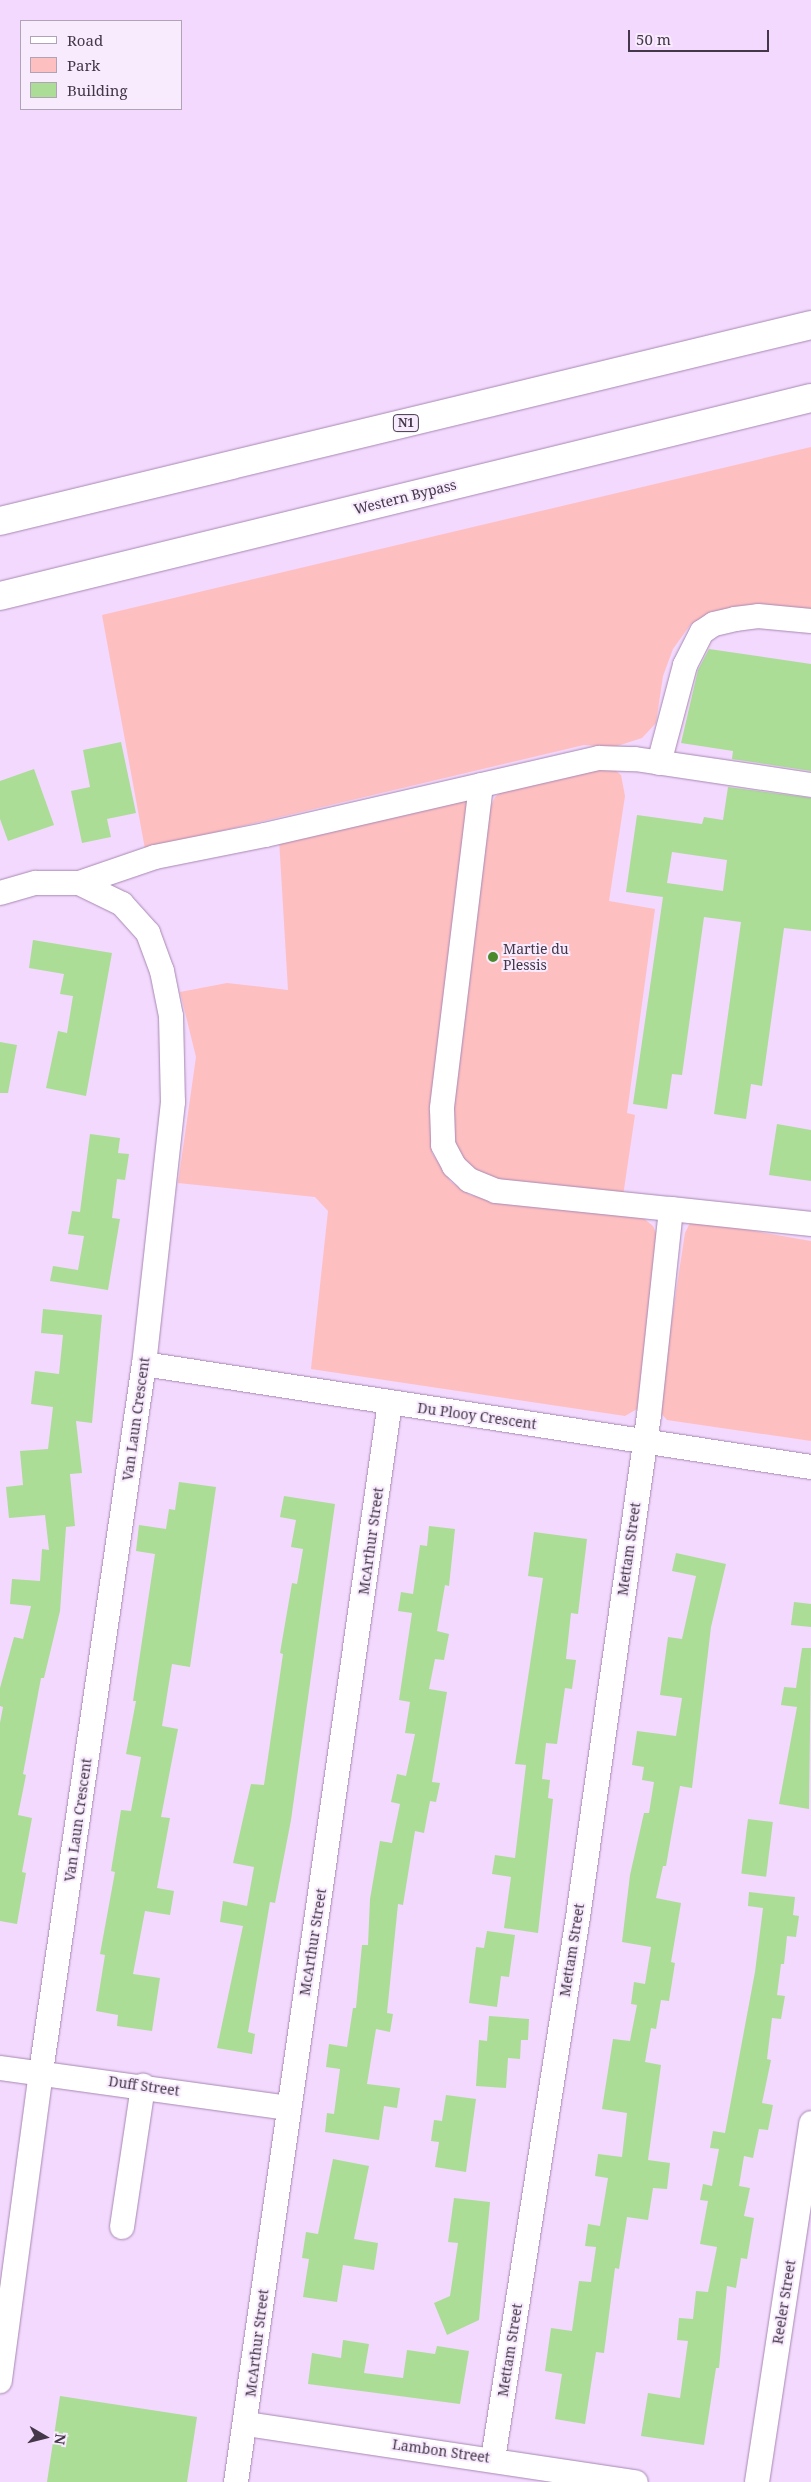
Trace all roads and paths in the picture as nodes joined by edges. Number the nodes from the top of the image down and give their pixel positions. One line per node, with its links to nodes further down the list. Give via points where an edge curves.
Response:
1 (811, 324): 3 (highway, N1)
2 (811, 398): 4 (highway, Western Bypass)
3 (0, 521)
4 (0, 596)
5 (811, 621): 6 (street, via 750,617 714,624 702,632 685,665)
6 (659, 763): 7 (street, via 600,758); 8 (street)
7 (481, 785): 9 (street, via 265,836 154,857); 11 (street, via 442,1109 443,1145 454,1166 469,1180 496,1191)
8 (811, 785)
9 (79, 883): 10 (street, Van Laun Crescent, via 36,884); 13 (street, Van Laun Crescent, via 122,904 148,933 162,971 171,1016 173,1102)
10 (0, 893)
11 (671, 1209): 12 (street); 15 (street, Mettam Street, via 654,1377)
12 (811, 1224)
13 (144, 1364): 14 (street, Du Plooy Crescent); 18 (street, Van Laun Crescent)
14 (390, 1402): 15 (street, Du Plooy Crescent); 20 (street, McArthur Street, via 337,1789)
15 (644, 1440): 16 (street, Du Plooy Crescent); 25 (street, Mettam Street, via 578,1917)
16 (811, 1467)
17 (0, 2068): 18 (street, Duff Street)
18 (41, 2072): 19 (street, Duff Street); 23 (street, Van Laun Crescent)
19 (143, 2086): 20 (street, Duff Street); 22 (street)
20 (287, 2108): 24 (street, McArthur Street)
21 (811, 2122): 28 (street, Reeler Street)
22 (122, 2227)
23 (0, 2381)
24 (246, 2424): 25 (street, Lambon Street); 26 (street, McArthur Street)
25 (493, 2459): 27 (street, Lambon Street)
26 (236, 2482)
27 (636, 2482)
28 (757, 2482)

